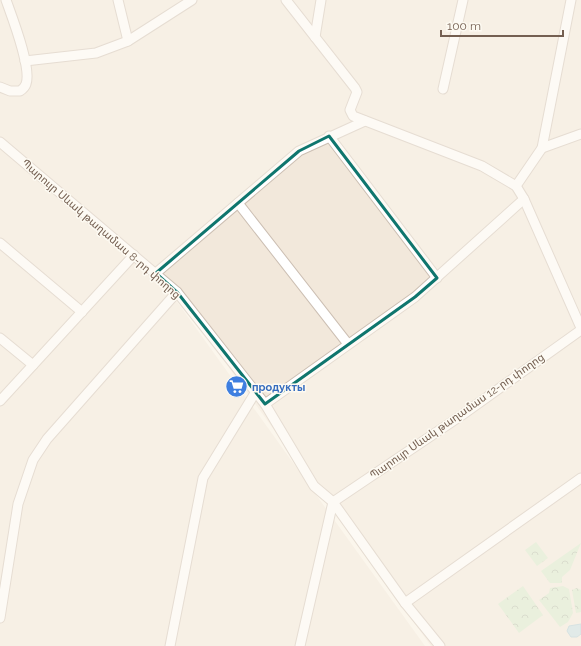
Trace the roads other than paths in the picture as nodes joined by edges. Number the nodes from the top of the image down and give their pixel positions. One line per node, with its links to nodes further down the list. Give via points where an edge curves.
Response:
1 (6, 0): 10 (street)
2 (118, 0): 9 (street)
3 (192, 0): 9 (street)
4 (286, 0): 8 (street)
5 (321, 0): 8 (street)
6 (463, 0): 12 (street)
7 (571, 0): 17 (street)
8 (315, 37): 13 (street, via 357,92 350,114)
9 (128, 41): 10 (street, via 96,54)
10 (25, 61): 11 (street, via 27,78 24,88 16,92)
11 (0, 87)
12 (443, 90)
13 (365, 121): 15 (street); 18 (street, via 482,166)
14 (581, 134): 17 (street)
15 (328, 136): 20 (street, via 299,151); 24 (street)
16 (0, 142): 22 (street, Պարույր Սևակ թաղամաս 8-րդ փողոց)
17 (542, 148): 18 (street)
18 (516, 186): 19 (street)
19 (524, 199): 24 (street); 27 (street)
20 (238, 203): 23 (street); 29 (street)
21 (0, 243): 26 (street)
22 (134, 255): 23 (street, Պարույր Սևակ թաղամաս 8-րդ փողոց); 26 (street)
23 (156, 273): 25 (street, Պարույր Սևակ թաղամաս 8-րդ փողոց)
24 (437, 278): 29 (street, via 415,297)
25 (177, 292): 31 (street, Պարույր Սևակ թաղամաս 8-րդ փողոց); 37 (street, via 46,439 34,460 18,504)
26 (82, 312): 30 (street)
27 (581, 329): 35 (street, Պարույր Սևակ թաղամաս 12-րդ փողոց, via 462,415)
28 (0, 338): 30 (street)
29 (348, 344): 33 (street)
30 (33, 366): 32 (street)
31 (255, 393): 33 (street, Պարույր Սևակ թաղամաս 8-րդ փողոց); 38 (street, via 203,478)
32 (0, 401)
33 (266, 404): 35 (street, Պարույր Սևակ թաղամաս 8-րդ փողոց, via 314,486)
34 (581, 478): 36 (street)
35 (333, 502): 36 (street, Պարույր Սևակ թաղամաս 8-րդ փողոց); 39 (street)
36 (405, 603): 40 (street, Պարույր Սևակ թաղամաս 8-րդ փողոց)
37 (0, 618)
38 (170, 646)
39 (300, 646)
40 (440, 646)

